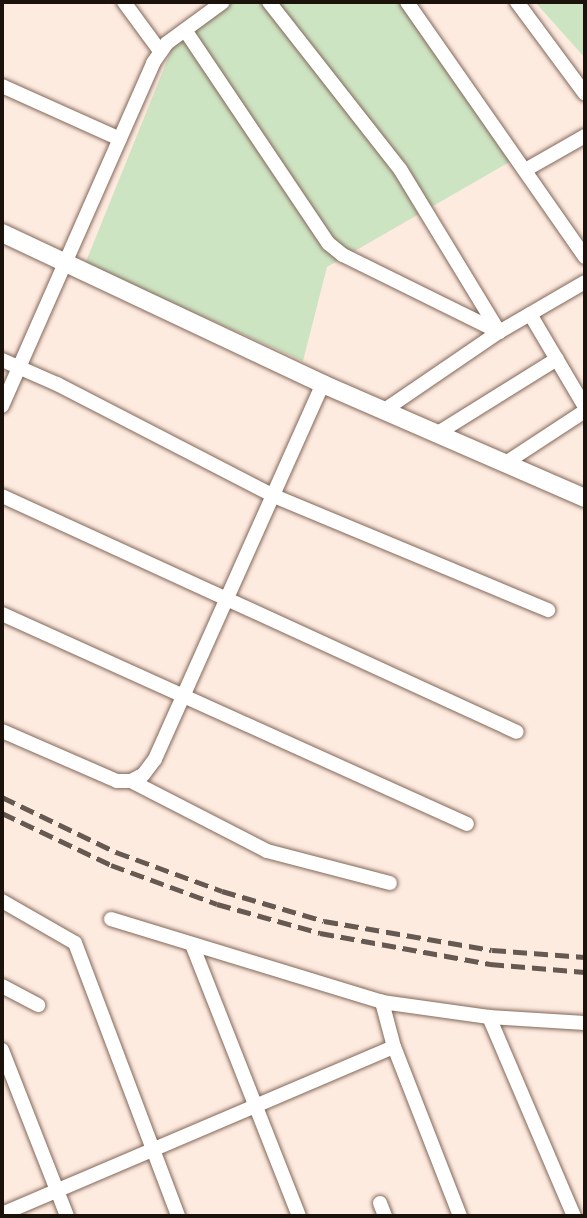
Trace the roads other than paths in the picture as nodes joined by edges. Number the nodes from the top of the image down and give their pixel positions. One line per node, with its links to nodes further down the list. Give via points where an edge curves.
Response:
1 (124, 2): 7 (street)
2 (223, 2): 6 (street)
3 (269, 2): 18 (street, via 400,169)
4 (407, 2): 12 (street)
5 (517, 2): 9 (street)
6 (185, 30): 7 (street); 18 (street, via 328,243 343,255)
7 (160, 51): 11 (street)
8 (2, 86): 11 (street)
9 (585, 94)
10 (585, 136): 12 (street)
11 (120, 139): 15 (street)
12 (527, 169): 14 (street)
13 (2, 233): 15 (street)
14 (585, 257)
15 (65, 263): 21 (street); 22 (street)
16 (585, 282): 17 (street)
17 (530, 314): 18 (street); 19 (street)
18 (499, 332): 24 (street)
19 (557, 359): 25 (street); 26 (street)
20 (2, 360): 21 (street)
21 (19, 368): 23 (street); 29 (street)
22 (323, 384): 24 (street); 29 (street)
23 (2, 406)
24 (386, 409): 26 (street)
25 (585, 409): 27 (street)
26 (438, 433): 27 (street)
27 (504, 464): 30 (street)
28 (2, 496): 31 (street)
29 (274, 496): 31 (street); 32 (street)
30 (585, 498)
31 (227, 598): 34 (street); 36 (street)
32 (548, 610)
33 (2, 614): 34 (street)
34 (183, 694): 37 (street, via 155,760); 38 (street)
35 (2, 732): 37 (street, via 100,775)
36 (517, 733)
37 (131, 781): 39 (street, via 267,851)
38 (467, 824)
39 (390, 883)
40 (2, 901): 51 (street, via 75,943)
41 (111, 919): 42 (street)
42 (193, 947): 44 (street); 50 (street)
43 (2, 986): 45 (street)
44 (382, 1002): 46 (street); 48 (street)
45 (38, 1005)
46 (489, 1017): 47 (street); 58 (street)
47 (585, 1023)
48 (394, 1047): 50 (street); 57 (street)
49 (2, 1050): 52 (street)
50 (255, 1107): 51 (street); 56 (street)
51 (151, 1148): 52 (street); 55 (street)
52 (55, 1189): 53 (street); 54 (street)
53 (2, 1213)
54 (67, 1216)
55 (178, 1216)
56 (299, 1216)
57 (460, 1216)
58 (574, 1216)

